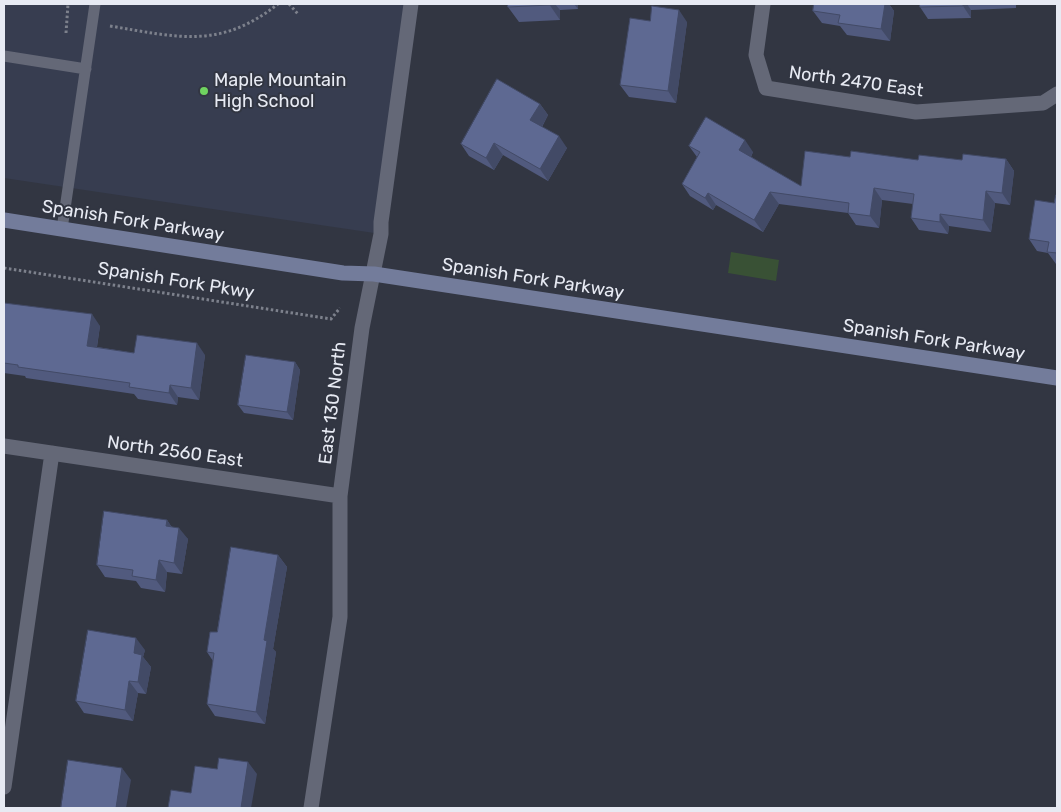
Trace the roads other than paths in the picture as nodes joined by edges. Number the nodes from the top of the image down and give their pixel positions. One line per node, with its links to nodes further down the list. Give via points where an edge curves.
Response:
1 (95, 4): 5 (lane)
2 (411, 4): 9 (street, East 130 North)
3 (762, 4): 6 (street, North 2470 East, via 756,55 766,88 916,112 1043,103)
4 (4, 56): 5 (lane)
5 (86, 69): 8 (lane)
6 (1057, 94)
7 (4, 220): 8 (street, Spanish Fork Parkway)
8 (62, 229): 9 (street, Spanish Fork Parkway, via 343,273)
9 (374, 274): 10 (street, Spanish Fork Parkway); 13 (street, East 130 North, via 362,328)
10 (1057, 378)
11 (4, 446): 12 (street, North 2560 East)
12 (52, 453): 13 (street, North 2560 East); 14 (street)
13 (340, 496): 15 (street, East 130 North, via 340,617)
14 (4, 787)
15 (311, 808)

